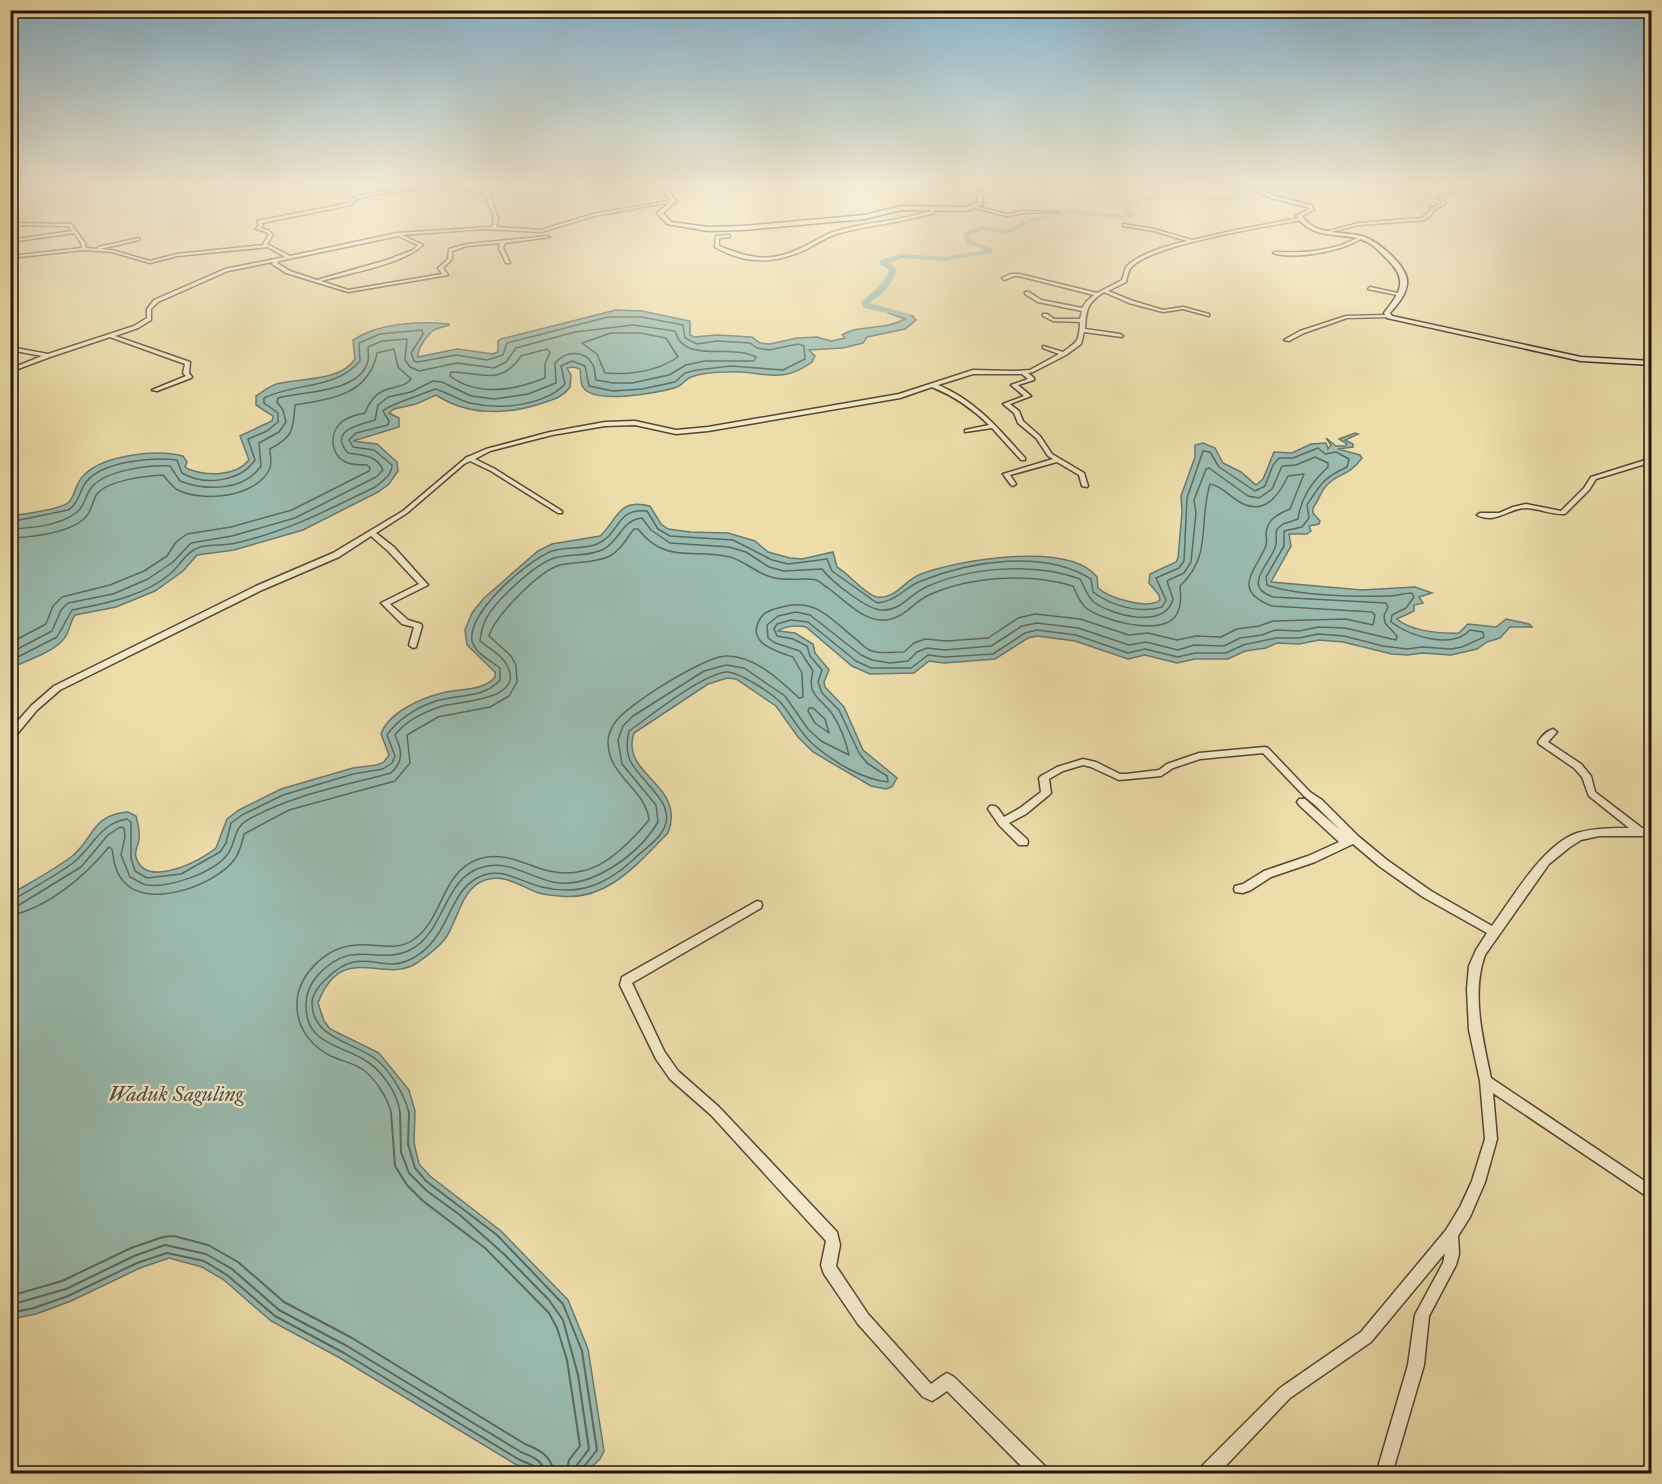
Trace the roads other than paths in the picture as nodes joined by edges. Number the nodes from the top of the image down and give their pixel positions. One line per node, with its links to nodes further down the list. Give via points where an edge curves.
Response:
1 (45, 253): 15 (street)
2 (119, 253): 3 (street, via 150,262)
3 (194, 253)
4 (282, 253): 16 (street)
5 (307, 253): 16 (street)
6 (410, 253): 20 (street)
7 (451, 253): 20 (street, via 440,268 446,274 439,276 350,291)
8 (504, 253): 18 (street)
9 (735, 253): 10 (street, via 771,261)
10 (795, 253)
11 (1158, 253): 22 (street, via 1139,260 1128,268 1124,281)
12 (1283, 253): 13 (street)
13 (1310, 253)
14 (1385, 253): 25 (main road, via 1401,268)
15 (10, 257)
16 (289, 257): 17 (street)
17 (279, 259): 20 (street, via 273,262 281,268); 32 (street, via 227,270 162,298 153,304 147,321)
18 (508, 262)
19 (1004, 279): 24 (street, via 1019,275)
20 (319, 280)
21 (1370, 288): 25 (street)
22 (1105, 291): 24 (street); 28 (street, via 1164,311 1184,308)
23 (1027, 293): 26 (street, via 1039,301)
24 (1097, 294): 26 (street)
25 (1402, 295): 29 (main road)
26 (1084, 310): 30 (street)
27 (1045, 315): 30 (street, via 1053,320)
28 (1207, 315)
29 (1387, 316): 34 (street, via 1346,316); 39 (main road, via 1581,359)
30 (1083, 321): 31 (street)
31 (1082, 330): 33 (street); 37 (street, via 1079,343)
32 (111, 336): 38 (street); 43 (street, via 188,363 189,377)
33 (1120, 336)
34 (1287, 340)
35 (1045, 347): 37 (street)
36 (10, 348): 38 (street)
37 (1064, 354): 41 (street, via 1038,369)
38 (48, 356): 40 (street)
39 (1652, 363)
40 (10, 371)
41 (1023, 372): 42 (street, via 976,372); 48 (street, via 1032,379 1014,385 1028,396 1006,404)
42 (932, 385): 44 (street, via 969,402); 46 (street, via 900,396 698,431 661,430 635,423 594,426 523,439)
43 (155, 390)
44 (993, 426): 45 (street); 47 (street)
45 (967, 431)
46 (469, 458): 52 (street); 54 (street, via 417,504)
47 (1023, 459)
48 (1056, 460): 50 (street, via 1006,474); 51 (street, via 1080,472)
49 (1652, 460): 53 (street, via 1593,478 1568,510 1561,513 1526,506 1502,515)
50 (1013, 484)
51 (1085, 486)
52 (560, 512)
53 (1480, 515)
54 (371, 532): 55 (street, via 424,585 385,603 405,622 418,626); 57 (street, via 336,555 259,588 57,688)
55 (413, 645)
56 (1553, 732): 61 (street, via 1542,742 1580,769 1592,794)
57 (10, 737)
58 (1315, 799): 60 (street, via 1264,750 1199,756 1170,765 1161,773 1124,778 1083,762 1044,778 1046,793); 62 (street); 62 (street, via 1297,803)
59 (993, 809): 60 (street)
60 (1002, 822): 63 (street)
61 (1645, 832): 66 (street, via 1599,832 1566,844 1545,861)
62 (1351, 841): 64 (street); 66 (street, via 1427,894)
63 (1023, 842)
64 (1239, 889)
65 (757, 905): 70 (street, via 626,980 660,1055 674,1075 714,1111 832,1237 829,1269 862,1319 928,1392 949,1382)
66 (1494, 932): 67 (street, via 1480,953 1474,972 1475,1030)
67 (1486, 1081): 68 (street); 69 (street, via 1489,1149 1466,1212)
68 (1652, 1194)
69 (1451, 1235): 71 (street, via 1366,1337 1285,1393); 72 (street, via 1449,1265 1422,1315 1416,1365)
70 (1041, 1473)
71 (1206, 1473)
72 (1384, 1473)

